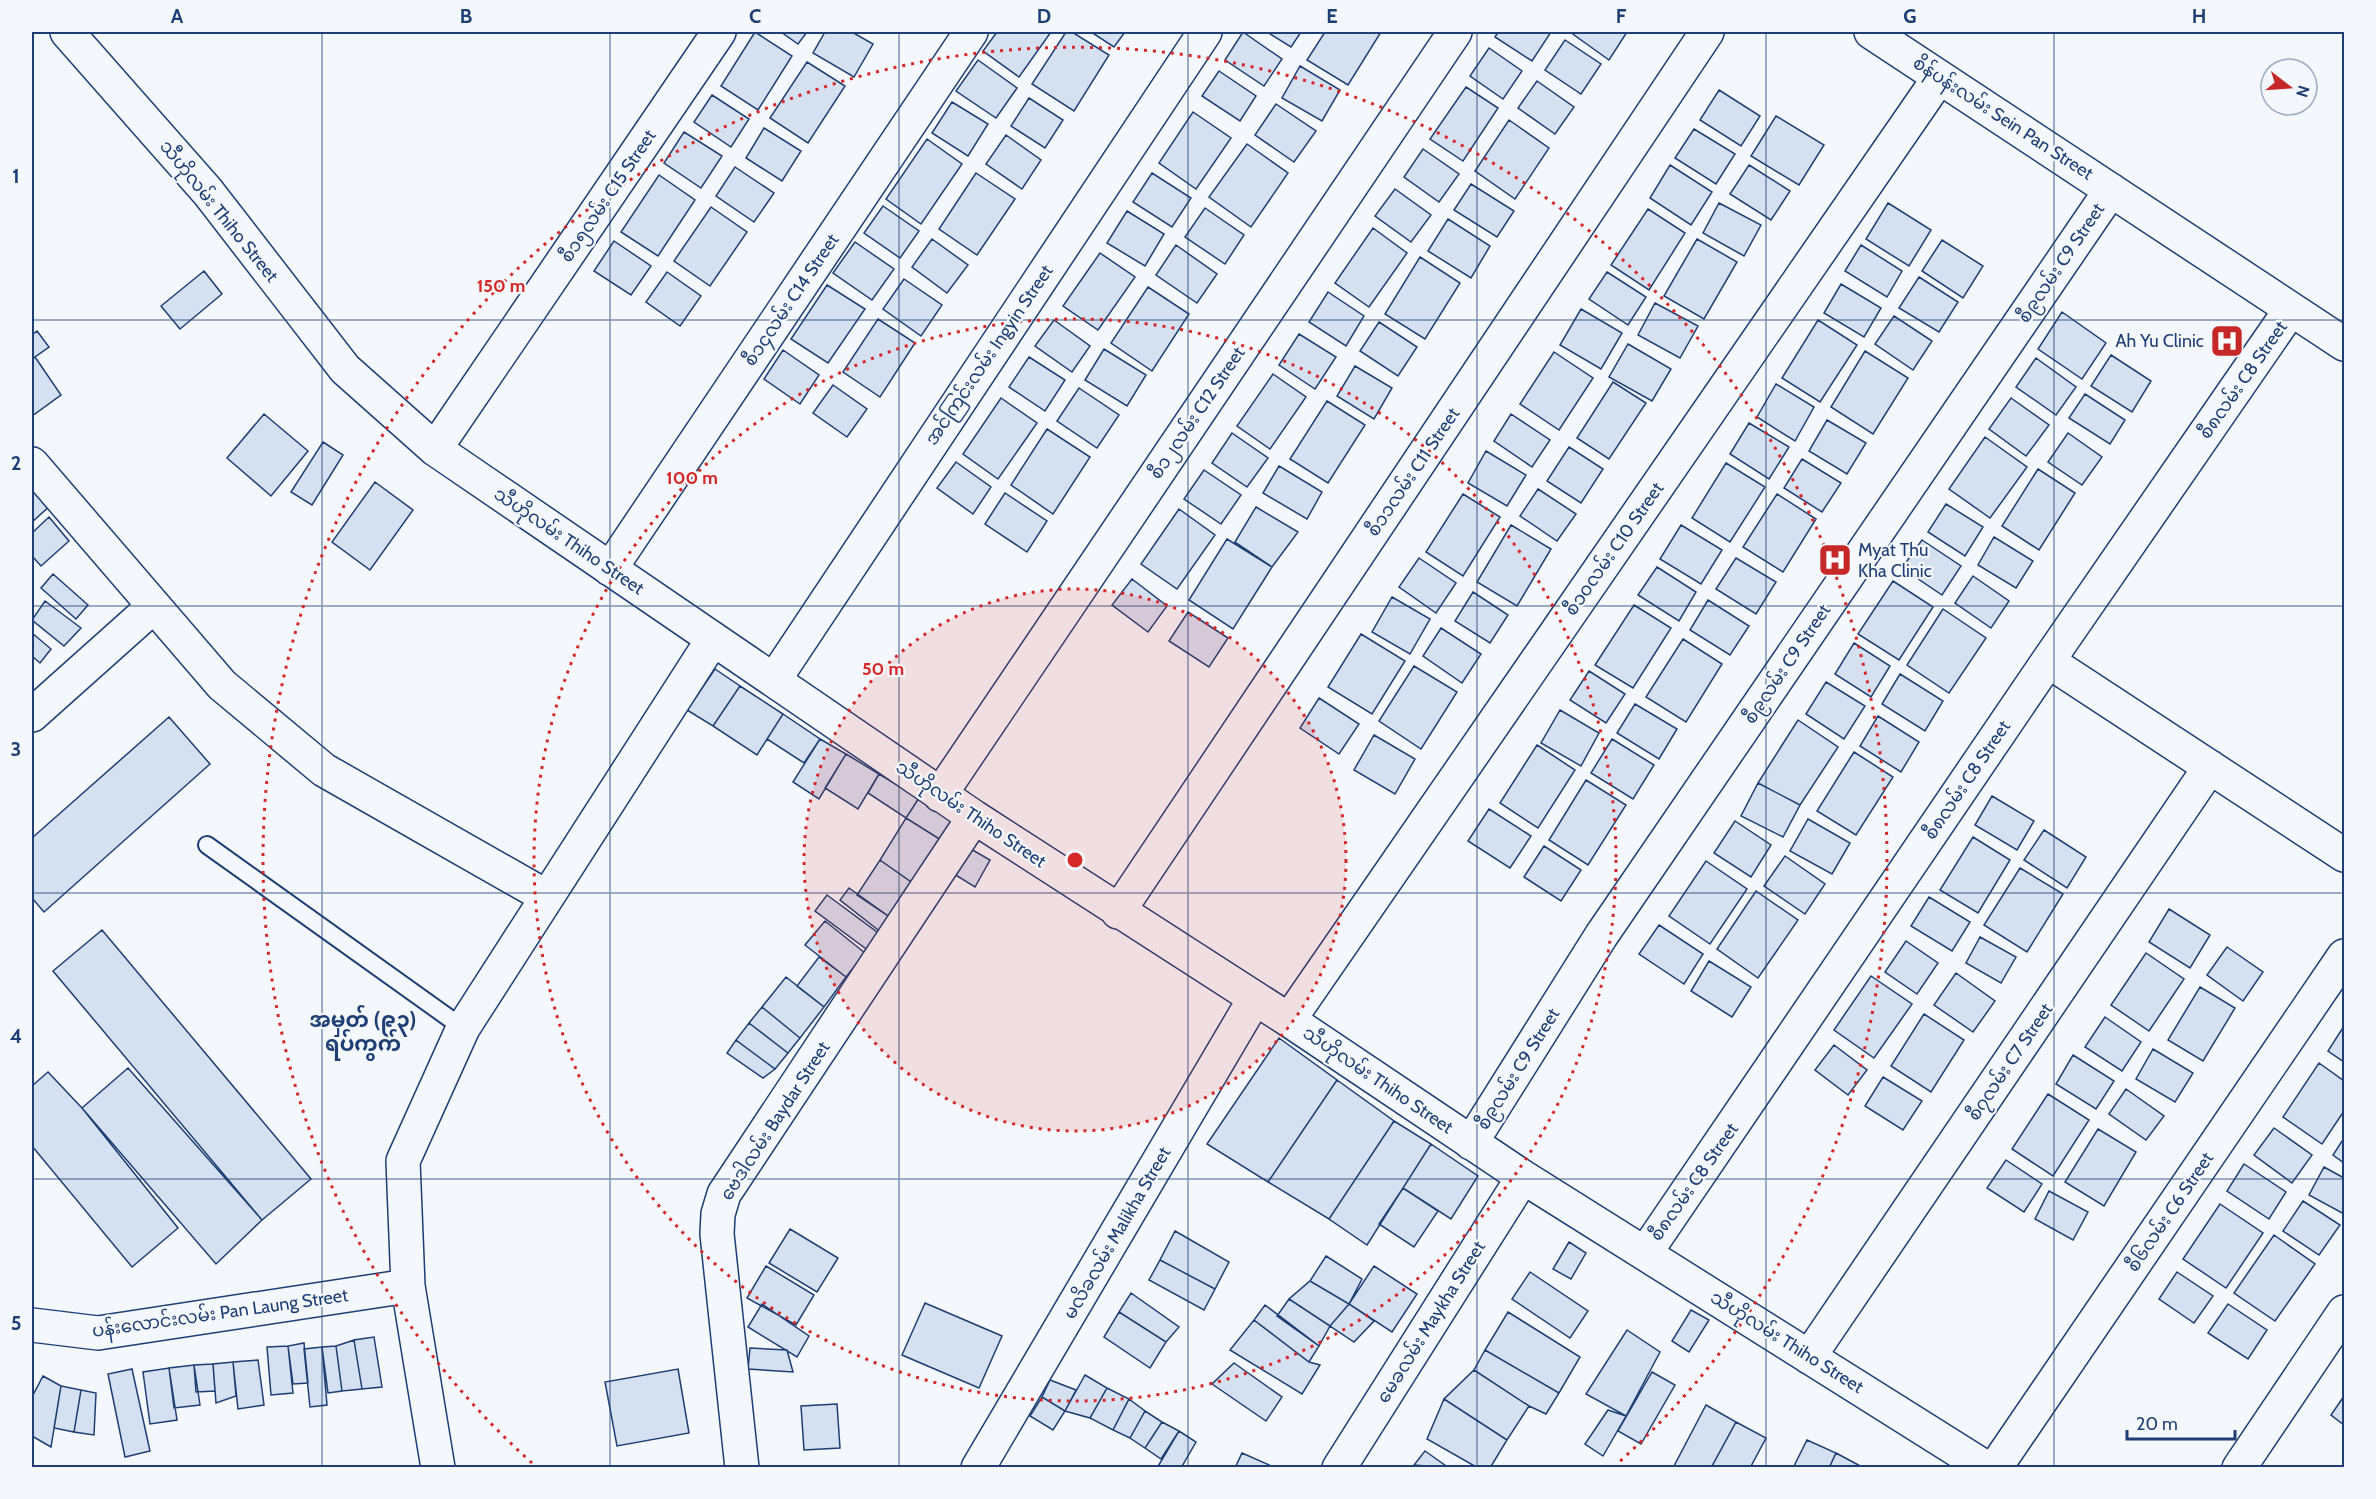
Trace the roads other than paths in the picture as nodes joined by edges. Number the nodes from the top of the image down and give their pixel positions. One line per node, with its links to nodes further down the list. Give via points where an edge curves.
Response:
1 (67, 32): 12 (street, သီဟိုလမ်း Thiho Street, via 208,192 345,369)
2 (719, 32): 12 (street, စီ၁၅လမ်း C15 Street)
3 (971, 32): 14 (street, စီ၁၄လမ်း C14 Street)
4 (1206, 32): 18 (street, အင်ကြင်းလမ်း Ingyin Street)
5 (1455, 32): 21 (street, စီ၁၂လမ်း C12 Street)
6 (1707, 32): 26 (street, စီ၁၁လမ်း C11 Street)
7 (1871, 32): 8 (street, စိန်ပန်းလမ်း Sein Pan Street)
8 (1940, 78): 9 (street, စိန်ပန်းလမ်း Sein Pan Street); 29 (street, စီ၁၀လမ်း C10 Street)
9 (2111, 190): 10 (street, စိန်ပန်းလမ်း Sein Pan Street); 31 (street, စီ၉လမ်း C9 Street, via 1601,936)
10 (2291, 309): 11 (street, စိန်ပန်းလမ်း Sein Pan Street); 17 (street, စီ၈လမ်း C8 Street)
11 (2344, 345)
12 (435, 449): 14 (street, သီဟိုလမ်း Thiho Street)
13 (32, 464): 15 (street)
14 (610, 569): 16 (street, သီဟိုလမ်း Thiho Street)
15 (154, 606): 19 (street); 25 (street, via 222,686 324,770)
16 (713, 639): 18 (street, သီဟိုလမ်း Thiho Street); 25 (street)
17 (2048, 661): 20 (street); 33 (street, စီ၈လမ်း C8 Street)
18 (774, 680): 21 (street, သီဟိုလမ်း Thiho Street)
19 (32, 715)
20 (2210, 767): 24 (street); 37 (street, စီ၇လမ်း C7 Street)
21 (940, 795): 22 (street, သီဟိုလမ်း Thiho Street)
22 (974, 817): 26 (street, သီဟိုလမ်း Thiho Street); 39 (street, ဗေဒါလမ်း Baydar Street, via 724,1194 717,1234)
23 (207, 845): 30 (lane)
24 (2344, 855)
25 (547, 897): 30 (street)
26 (1118, 912): 28 (street, သီဟိုလမ်း Thiho Street)
27 (2344, 956): 43 (street, စီ၆လမ်း C6 Street)
28 (1255, 998): 29 (street, သီဟိုလမ်း Thiho Street); 40 (street, မလိခလမ်း Malikha Street)
29 (1289, 1020): 31 (street, သီဟိုလမ်း Thiho Street)
30 (463, 1028): 34 (street, via 403,1161)
31 (1472, 1143): 32 (street, သီဟိုလမ်း Thiho Street)
32 (1523, 1177): 33 (street, သီဟိုလမ်း Thiho Street); 41 (street, မေခလမ်း Maykha Street)
33 (1646, 1252): 37 (street, သီဟိုလမ်း Thiho Street)
34 (408, 1286): 36 (street, ပန်းလောင်းလမ်း Pan Laung Street, via 98,1333); 38 (street)
35 (2344, 1312): 44 (street)
36 (32, 1325)
37 (1809, 1357): 42 (street, သီဟိုလမ်း Thiho Street)
38 (438, 1467)
39 (742, 1467)
40 (978, 1467)
41 (1339, 1467)
42 (1986, 1467)
43 (1995, 1467)
44 (2239, 1467)

